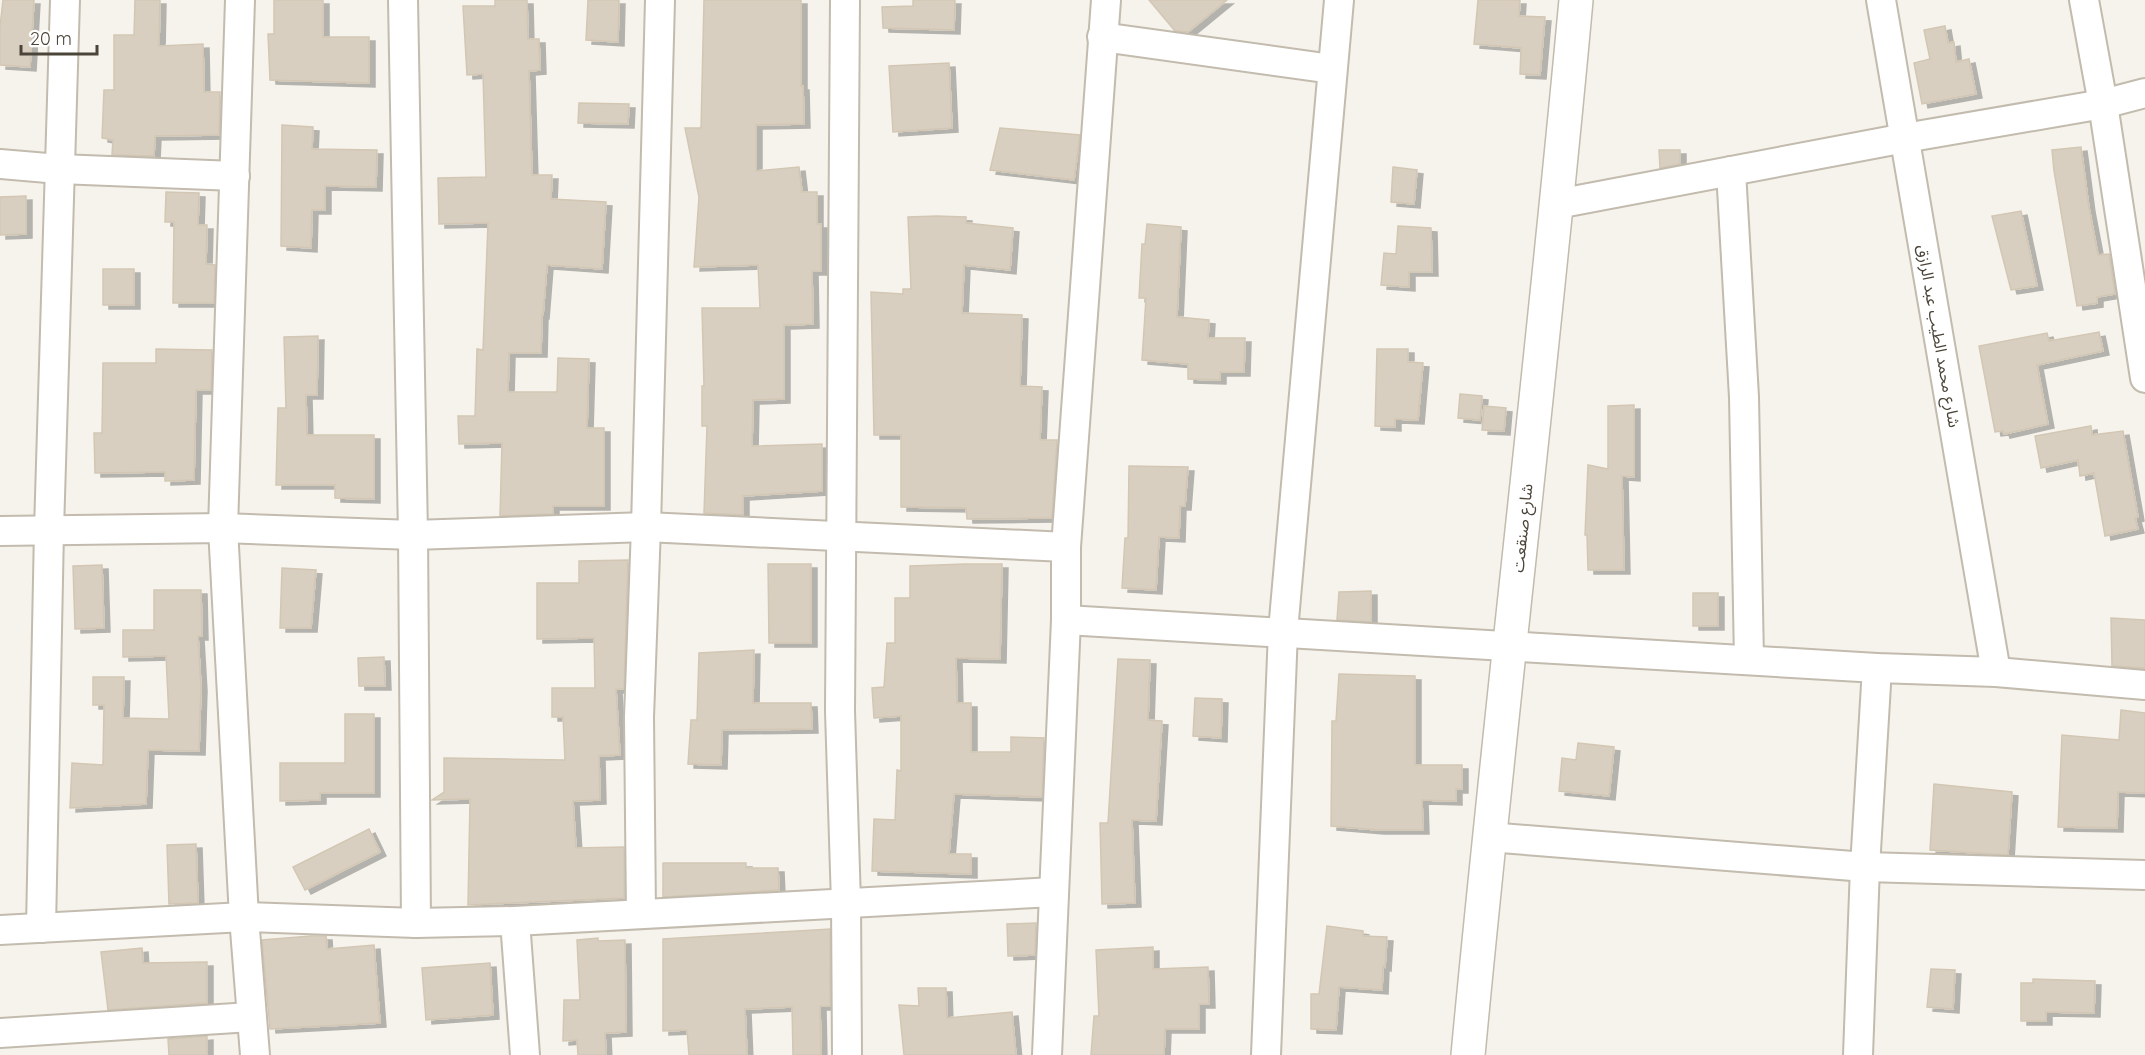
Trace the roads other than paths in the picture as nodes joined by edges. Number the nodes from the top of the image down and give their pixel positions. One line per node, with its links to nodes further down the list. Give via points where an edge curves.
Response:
1 (65, 0): 17 (street)
2 (240, 0): 19 (street)
3 (403, 0): 26 (street)
4 (660, 0): 22 (street)
5 (845, 0): 27 (street)
6 (1106, 0): 11 (street)
7 (1339, 0): 12 (street)
8 (1576, 0): 20 (street, شارع صنقعت)
9 (1881, 0): 15 (street, شارع محمد الطيب عبد الرازق)
10 (2085, 0): 14 (street)
11 (1102, 37): 12 (street); 28 (street)
12 (1332, 69): 30 (street)
13 (2145, 93): 14 (street)
14 (2103, 104): 15 (street); 21 (street)
15 (1905, 138): 18 (street); 34 (street, شارع محمد الطيب عبد الرازق)
16 (0, 164): 17 (street)
17 (59, 169): 19 (street); 24 (street)
18 (1731, 171): 20 (street); 32 (street, via 1744,397)
19 (235, 176): 23 (street)
20 (1557, 204): 31 (street, شارع صنقعت)
21 (2145, 378)
22 (646, 527): 26 (street); 27 (street); 41 (street, via 639,717)
23 (224, 528): 24 (street); 26 (street); 42 (street)
24 (49, 530): 25 (street); 45 (street)
25 (0, 531)
26 (413, 535): 44 (street)
27 (842, 537): 28 (street); 40 (street, via 840,711)
28 (1066, 548): 29 (street)
29 (1065, 620): 30 (street); 39 (street)
30 (1283, 632): 31 (street); 53 (street)
31 (1510, 646): 32 (street); 36 (street, شارع صنقعت)
32 (1749, 660): 33 (street)
33 (1877, 668): 34 (street); 37 (street)
34 (1996, 672): 35 (street)
35 (2145, 685)
36 (1488, 837): 37 (street); 54 (street, شارع صنقعت)
37 (1865, 867): 38 (street); 55 (street)
38 (2145, 875)
39 (1054, 892): 40 (street); 52 (street)
40 (846, 903): 41 (street); 51 (street)
41 (641, 914): 43 (street)
42 (243, 917): 44 (street); 45 (street); 47 (street)
43 (515, 921): 44 (street); 50 (street)
44 (416, 923)
45 (41, 928): 46 (street)
46 (0, 930)
47 (251, 1017): 48 (street); 49 (street)
48 (0, 1032)
49 (255, 1055)
50 (525, 1055)
51 (847, 1055)
52 (1047, 1055)
53 (1266, 1055)
54 (1468, 1055)
55 (1858, 1055)

